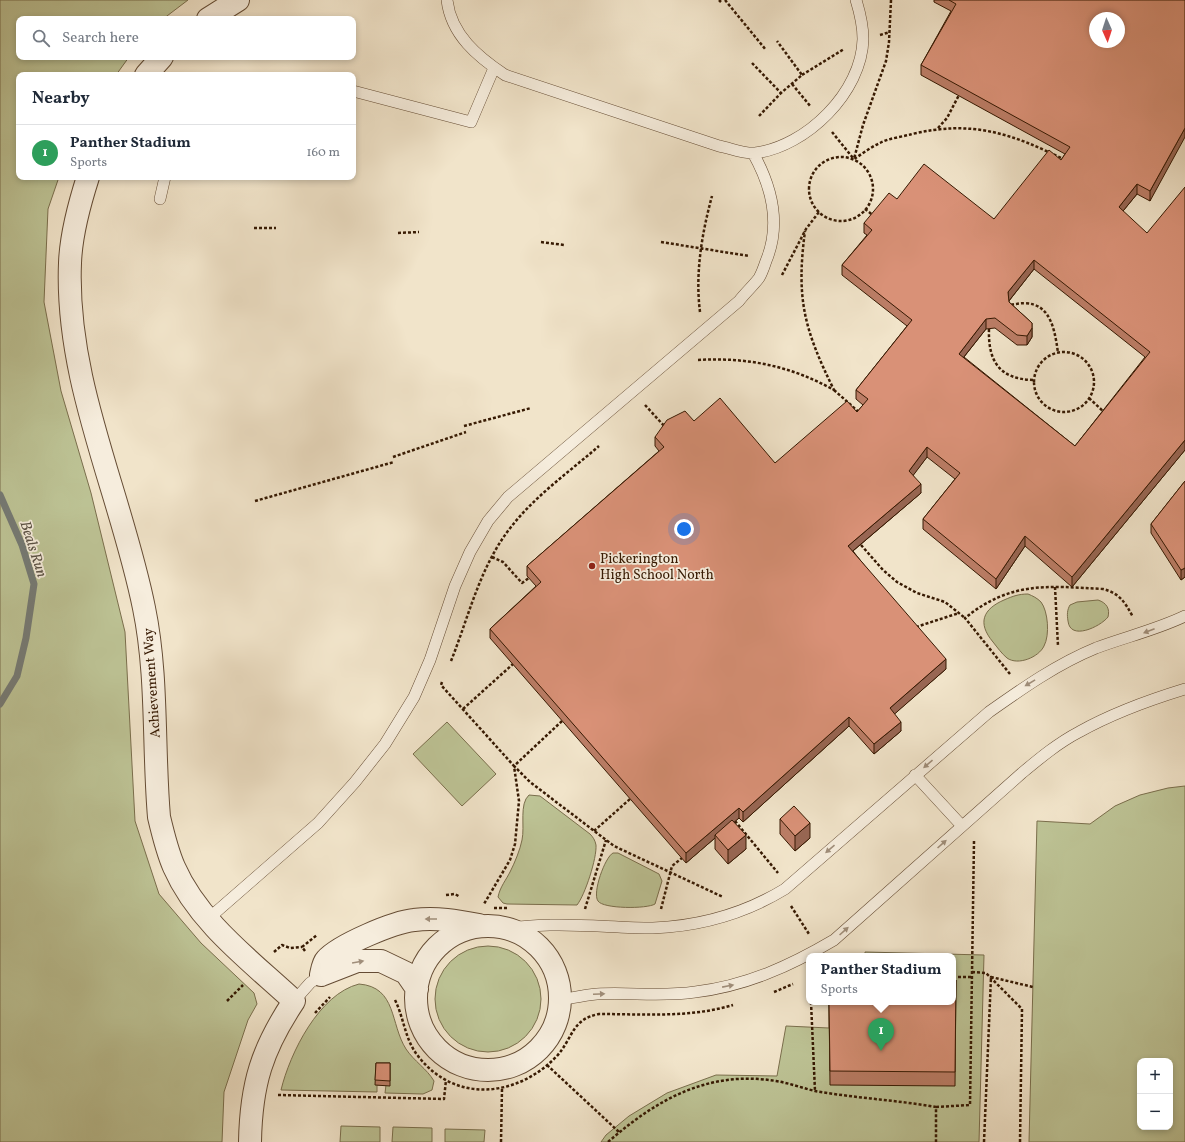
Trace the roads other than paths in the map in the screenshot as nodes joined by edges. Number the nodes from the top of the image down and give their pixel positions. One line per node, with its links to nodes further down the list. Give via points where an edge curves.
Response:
1 (238, 0): 4 (street)
2 (447, 0): 6 (lane, via 454,25 466,43 482,60)
3 (856, 0): 9 (lane, via 863,40 858,65 848,88 829,114 804,133 777,148)
4 (213, 16)
5 (159, 60): 7 (street)
6 (494, 68): 8 (lane, via 472,122); 9 (lane, via 505,75 719,146)
7 (149, 72)
8 (356, 92)
9 (754, 154): 18 (lane, via 770,194 775,220 772,248 760,277 739,301 508,497 488,521 470,552 417,691 385,744 318,823)
10 (87, 180): 18 (street, Achievement Way, via 73,232 70,262 70,305 74,340 95,429 144,607 150,643 159,817 165,843 184,886)
11 (164, 180): 12 (lane)
12 (160, 199)
13 (1185, 616): 15 (lane, one-way to 15, via 1096,649 1059,666 1025,686 989,712)
14 (1185, 689): 16 (lane, via 1113,714 1078,732 1022,773)
15 (915, 776): 16 (lane); 17 (lane, one-way to 17, via 785,889 766,901 738,913 712,921 653,928 550,925)
16 (962, 826): 20 (lane, one-way to 16, via 834,940)
17 (510, 918): 19 (street); 24 (street, via 546,955 557,976)
18 (208, 919): 25 (street, Achievement Way)
19 (484, 926): 22 (street, one-way to 22, via 448,919 414,920 388,927 340,948 325,961); 23 (street, via 461,931 440,943 425,962)
20 (812, 953)
21 (806, 956): 24 (lane, one-way to 21, via 596,994 694,993 734,985 769,974)
22 (321, 975): 23 (street, one-way to 23, via 357,961 381,961 406,973); 25 (lane)
23 (417, 989): 24 (street, via 416,1008 424,1030 437,1049 457,1063 479,1069 503,1068 525,1060 543,1044 556,1024)
24 (560, 1000)
25 (294, 1001): 26 (street, via 272,1037 257,1077 252,1102)
26 (250, 1142)

